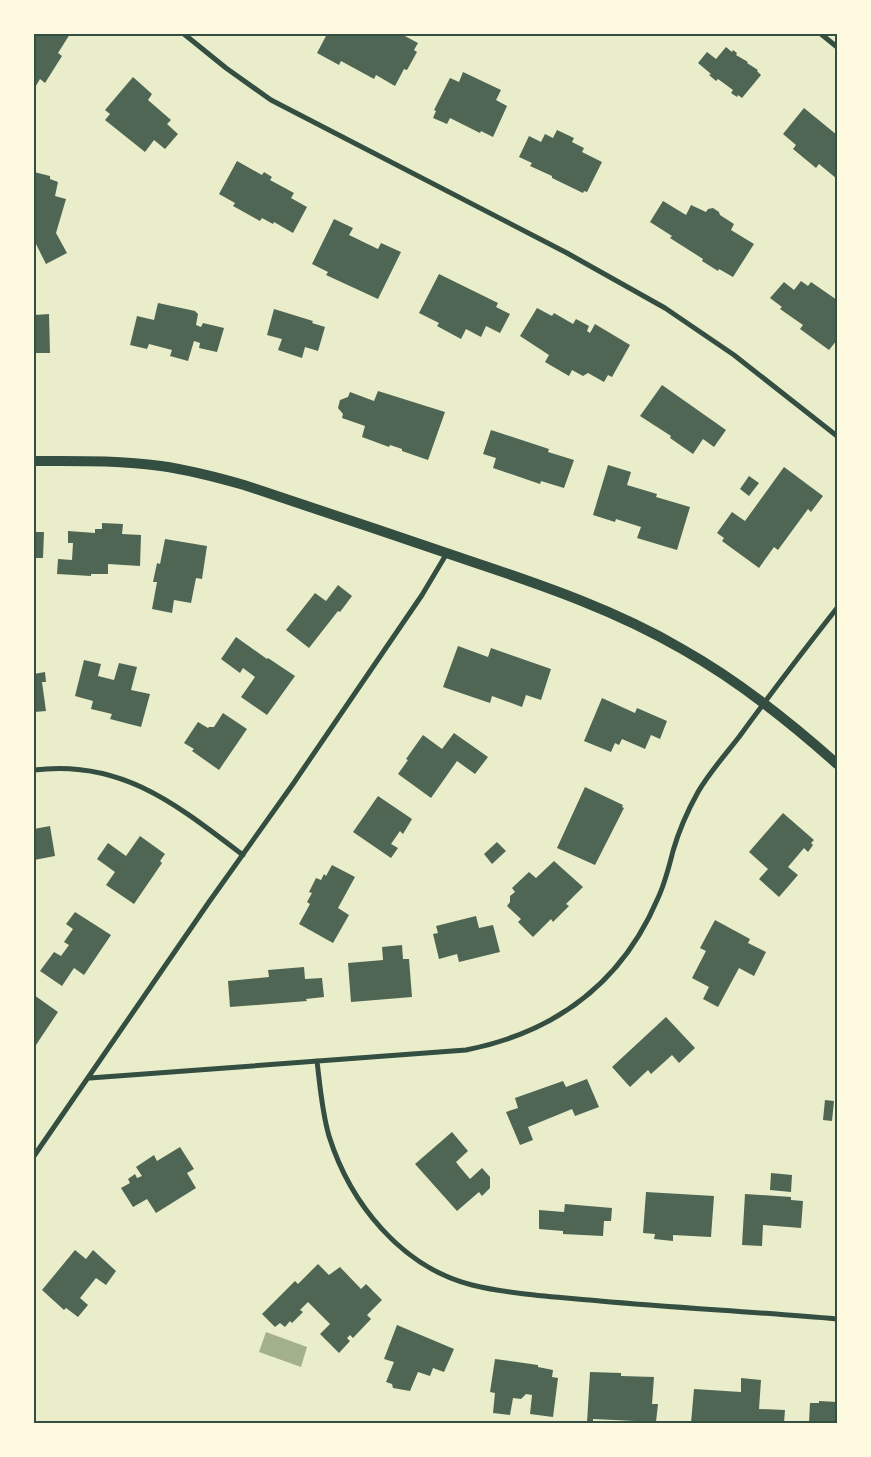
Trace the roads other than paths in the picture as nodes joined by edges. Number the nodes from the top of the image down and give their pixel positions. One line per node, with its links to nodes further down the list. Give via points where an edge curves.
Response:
1 (184, 34): 4 (street, via 272,100 567,253 665,308 734,355)
2 (821, 34): 3 (street)
3 (837, 47)
4 (837, 436)
5 (34, 461): 6 (main road, via 128,462 211,476)
6 (447, 553): 8 (main road, via 591,604 641,627 721,672); 11 (street, via 417,603)
7 (837, 608): 8 (street)
8 (764, 703): 9 (main road); 12 (street, via 693,801 677,838 659,897 638,937 614,970 584,999 540,1027 487,1046)
9 (837, 764)
10 (34, 770): 11 (street, via 84,769 140,785 166,799)
11 (243, 855): 13 (street)
12 (317, 1061): 13 (street); 15 (street, via 329,1135 351,1189 372,1219 391,1238 434,1269 471,1284 526,1294)
13 (90, 1078): 14 (street)
14 (34, 1156)
15 (837, 1319)

